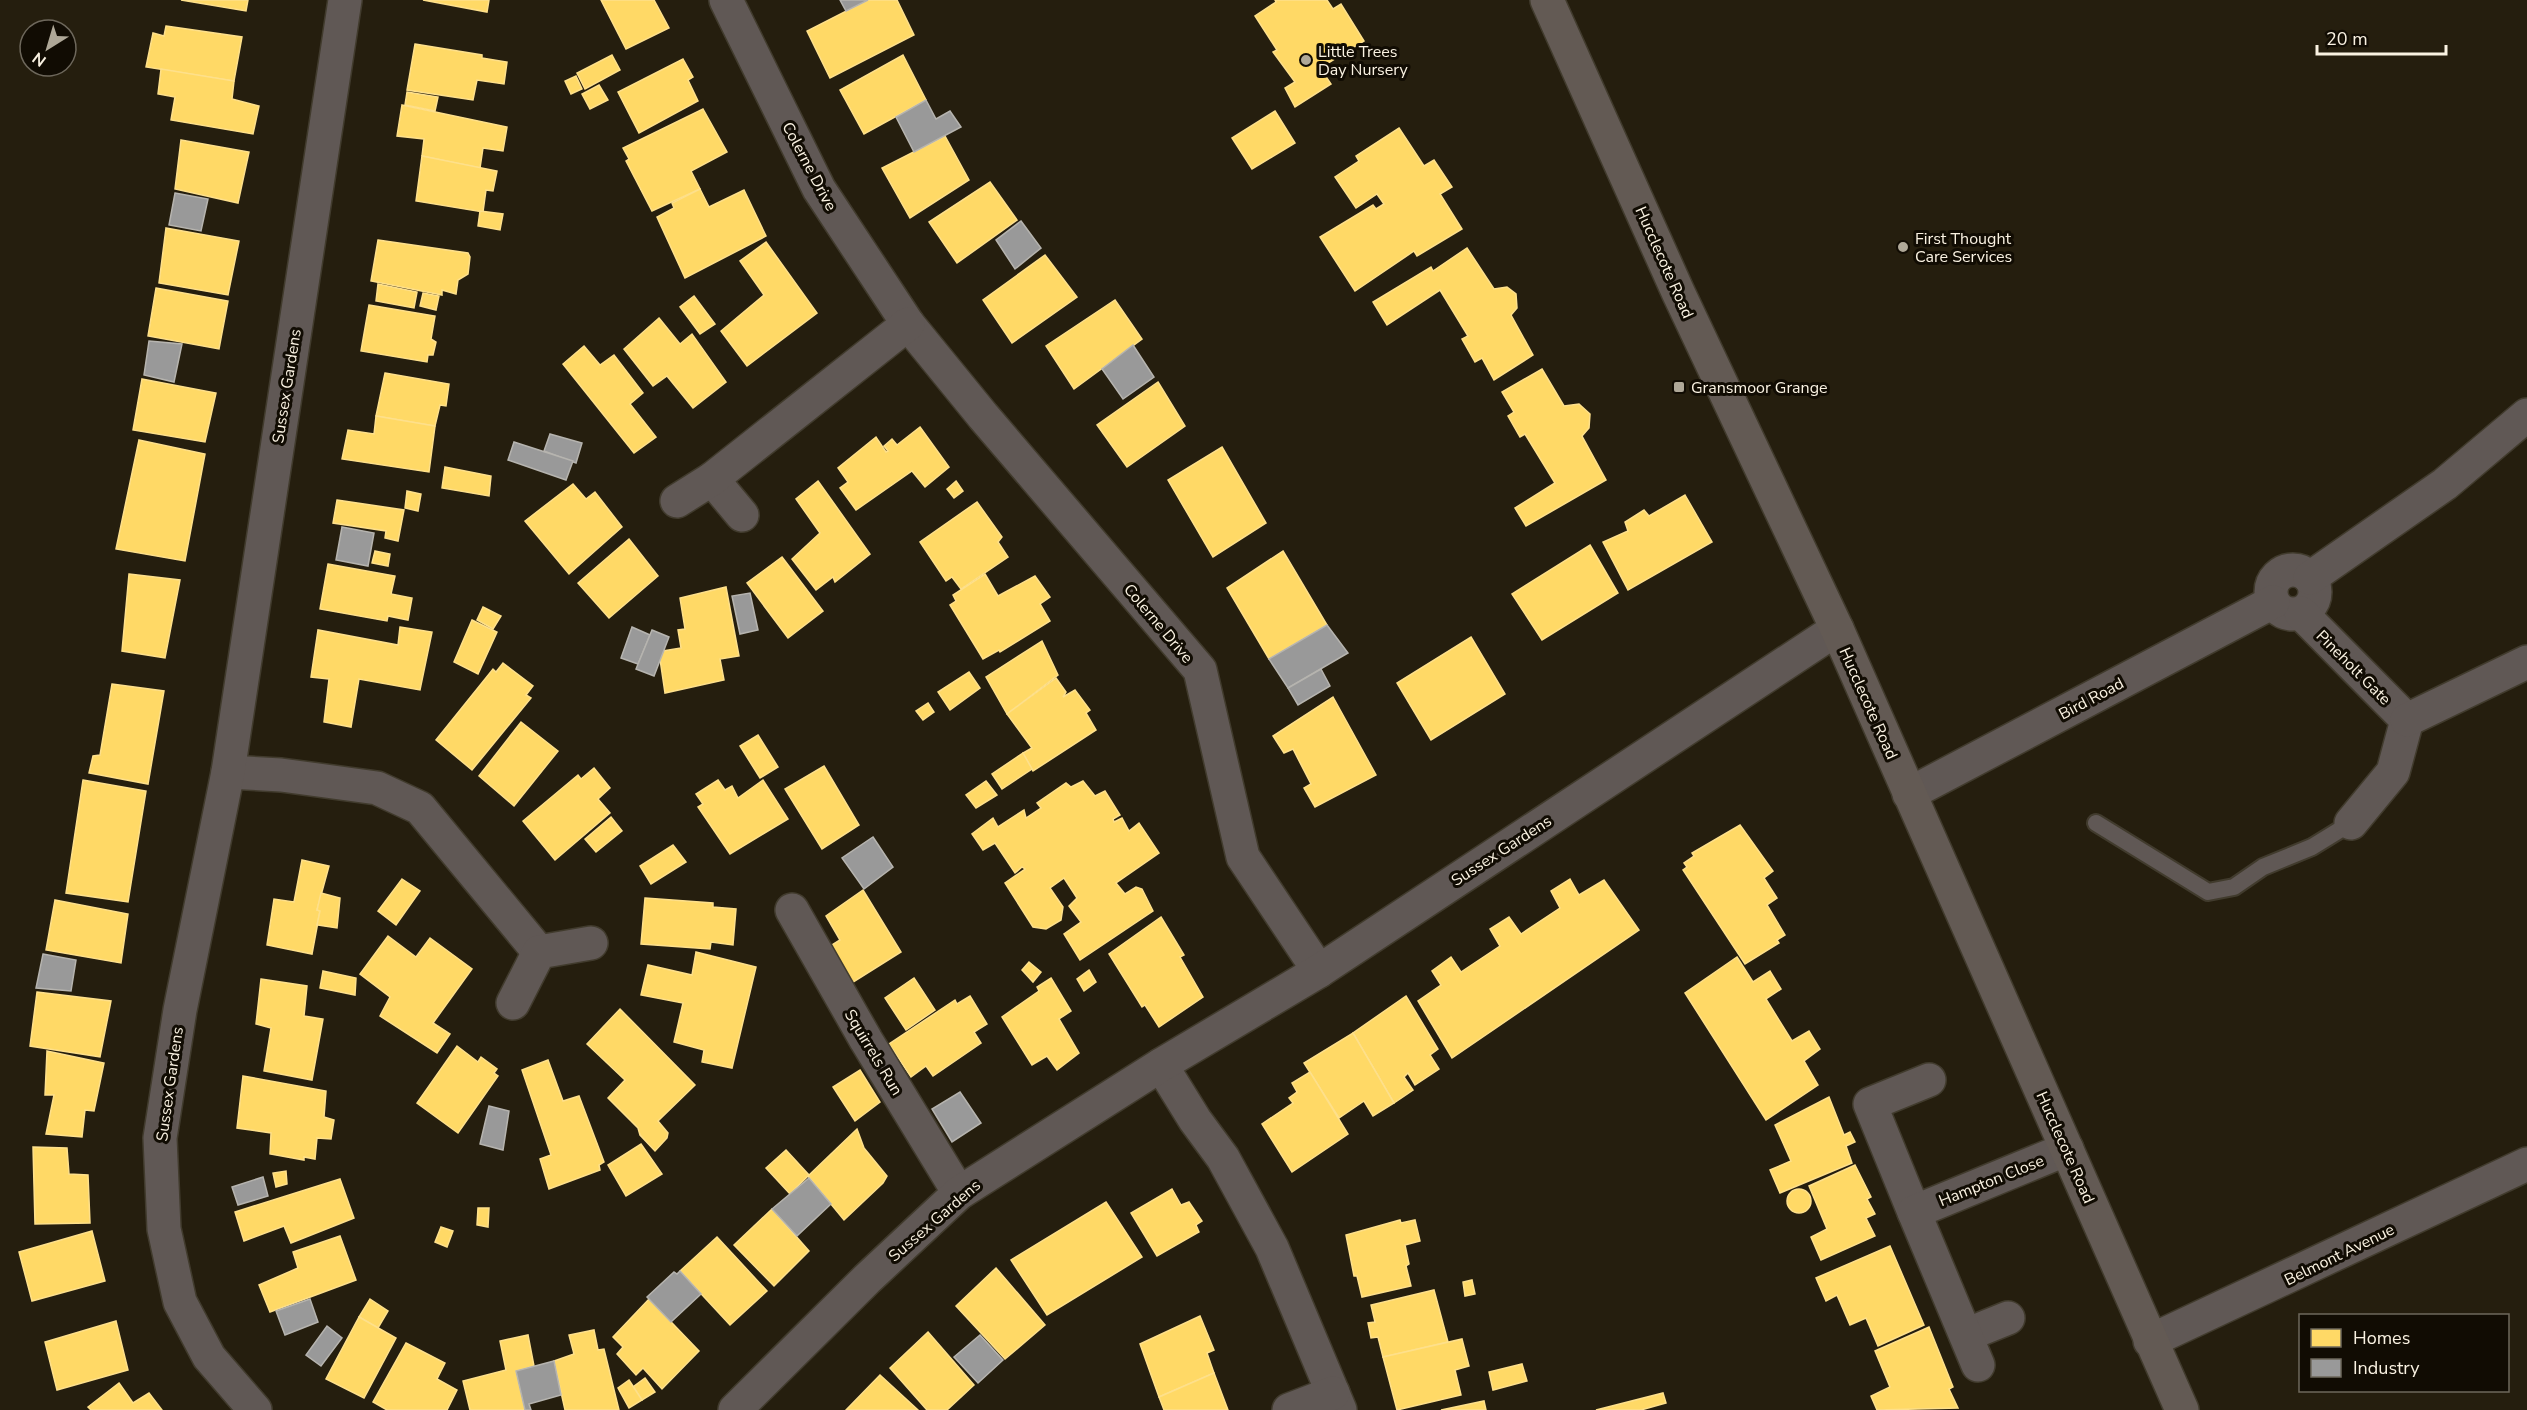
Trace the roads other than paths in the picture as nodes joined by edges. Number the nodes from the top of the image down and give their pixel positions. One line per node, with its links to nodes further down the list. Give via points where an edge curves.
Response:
1 (345, 0): 13 (street, Sussex Gardens)
2 (726, 0): 4 (street, Colerne Drive, via 819,189)
3 (1547, 0): 10 (street, Hucclecote Road, via 1678,292)
4 (908, 324): 6 (street); 20 (street, Colerne Drive, via 1200,670 1243,857)
5 (2527, 414): 9 (street, via 2445,484 2310,578 2291,569 2278,575 2270,588)
6 (712, 479): 7 (street); 8 (street)
7 (677, 501)
8 (742, 515)
9 (2287, 607): 12 (street, Pineholt Gate); 14 (street, Bird Road)
10 (1837, 629): 14 (street, Hucclecote Road); 20 (street, Sussex Gardens)
11 (2527, 662): 12 (street)
12 (2408, 720): 16 (street, via 2393,772)
13 (228, 772): 19 (street, via 377,788 420,808); 33 (street, Sussex Gardens, via 180,1010 159,1138 164,1229 180,1302 209,1357)
14 (1909, 794): 24 (street, Hucclecote Road)
15 (2096, 822): 16 (lane, via 2208,892 2234,887 2263,867 2312,847)
16 (2350, 823)
17 (792, 910): 26 (street, Squirrels Run)
18 (591, 943): 19 (street)
19 (539, 952): 21 (street)
20 (1319, 971): 22 (street, Sussex Gardens)
21 (513, 1003)
22 (1161, 1065): 26 (street, Sussex Gardens); 32 (street, via 1223,1158 1272,1248)
23 (1929, 1080): 27 (street, via 1870,1104)
24 (2067, 1149): 27 (street, Hampton Close); 30 (street, Hucclecote Road)
25 (2527, 1164): 30 (street, Belmont Avenue)
26 (959, 1193): 34 (street, Sussex Gardens)
27 (1914, 1212): 29 (street)
28 (2008, 1318): 29 (street)
29 (1966, 1335): 31 (street)
30 (2150, 1341): 36 (street, Hucclecote Road)
31 (1978, 1365)
32 (1336, 1402): 35 (street)
33 (255, 1410)
34 (735, 1410)
35 (1290, 1410)
36 (2182, 1410)

